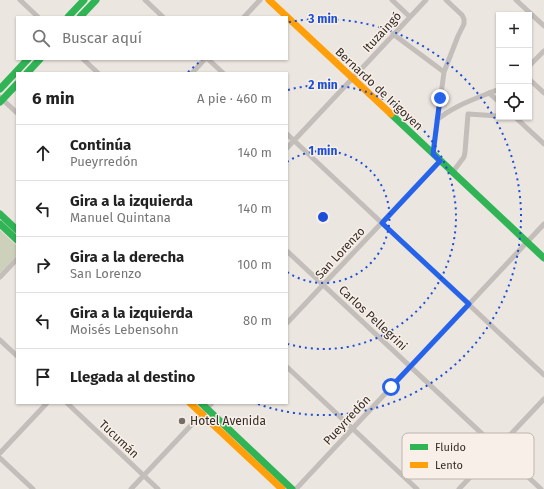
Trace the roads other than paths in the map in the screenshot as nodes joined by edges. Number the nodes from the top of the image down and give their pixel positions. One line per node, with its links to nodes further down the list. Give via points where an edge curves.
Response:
1 (20, 0): 11 (street)
2 (84, 0): 12 (street)
3 (96, 0): 13 (street)
4 (145, 0): 14 (street)
5 (260, 0): 15 (street)
6 (269, 0): 16 (street, Bernardo de Irigoyen)
7 (392, 0): 17 (street)
8 (426, 0): 17 (street, Ituzaingó)
9 (446, 0): 32 (street, via 462,15 464,24)
10 (516, 0): 19 (street)
11 (37, 16)
12 (69, 16)
13 (81, 16)
14 (162, 16)
15 (245, 16)
16 (286, 16)
17 (410, 17): 20 (street, Ituzaingó)
18 (288, 18): 33 (street, Bernardo de Irigoyen)
19 (544, 26)
20 (394, 34): 32 (street); 33 (street, Ituzaingó)
21 (544, 51): 27 (street)
22 (27, 60): 36 (street)
23 (39, 60): 28 (street)
24 (84, 60): 29 (street)
25 (205, 60): 30 (street)
26 (207, 60): 31 (street)
27 (532, 63)
28 (28, 72)
29 (97, 72)
30 (193, 72)
31 (221, 72)
32 (444, 72): 44 (street)
33 (352, 78): 47 (street, Ituzaingó); 50 (street, Bernardo de Irigoyen)
34 (532, 83): 39 (street)
35 (16, 85): 41 (street)
36 (0, 89)
37 (496, 91): 38 (street)
38 (489, 93): 40 (street); 44 (street, via 444,114)
39 (544, 93)
40 (496, 99)
41 (1, 100): 42 (street)
42 (16, 112)
43 (496, 116): 52 (street, via 468,114 464,157)
44 (437, 120): 50 (street)
45 (518, 120): 48 (street)
46 (288, 135): 47 (street)
47 (294, 140): 49 (street, Ituzaingó); 54 (street)
48 (544, 144)
49 (288, 147)
50 (433, 154): 51 (street, Bernardo de Irigoyen)
51 (440, 161): 52 (street, Bernardo de Irigoyen); 54 (street, San Lorenzo)
52 (452, 173): 59 (street, Bernardo de Irigoyen)
53 (0, 214): 57 (street)
54 (382, 223): 64 (street, San Lorenzo); 65 (street)
55 (0, 224): 58 (street)
56 (544, 224): 59 (street, Pueyrredón)
57 (16, 229)
58 (16, 239)
59 (527, 242): 61 (street, Bernardo de Irigoyen); 65 (street, Pueyrredón)
60 (288, 252): 64 (street, Carlos Pellegrini)
61 (544, 258)
62 (16, 260): 63 (street)
63 (0, 277)
64 (323, 285): 66 (street, San Lorenzo); 69 (street, Carlos Pellegrini)
65 (469, 304): 69 (street, Pueyrredón); 71 (street)
66 (288, 322)
67 (0, 340): 68 (street)
68 (16, 355)
69 (410, 367): 79 (street, Pueyrredón); 80 (street, Carlos Pellegrini)
70 (288, 368): 79 (street)
71 (544, 375)
72 (544, 399): 81 (street)
73 (46, 404): 82 (street)
74 (68, 404): 85 (street, Tucumán)
75 (192, 404): 78 (street)
76 (201, 404): 78 (street)
77 (211, 404): 78 (street)
78 (204, 411): 85 (street); 92 (street); 93 (street)
79 (353, 428): 84 (street); 94 (street, Pueyrredón)
80 (481, 433)
81 (511, 433)
82 (0, 453)
83 (0, 458): 89 (street)
84 (402, 475)
85 (144, 476): 90 (street); 91 (street, Tucumán)
86 (407, 479): 95 (street)
87 (468, 479): 96 (street)
88 (530, 479): 97 (street, Carlos Pellegrini)
89 (33, 489)
90 (131, 489)
91 (158, 489)
92 (282, 489)
93 (292, 489)
94 (296, 489)
95 (417, 489)
96 (459, 489)
97 (541, 489)

